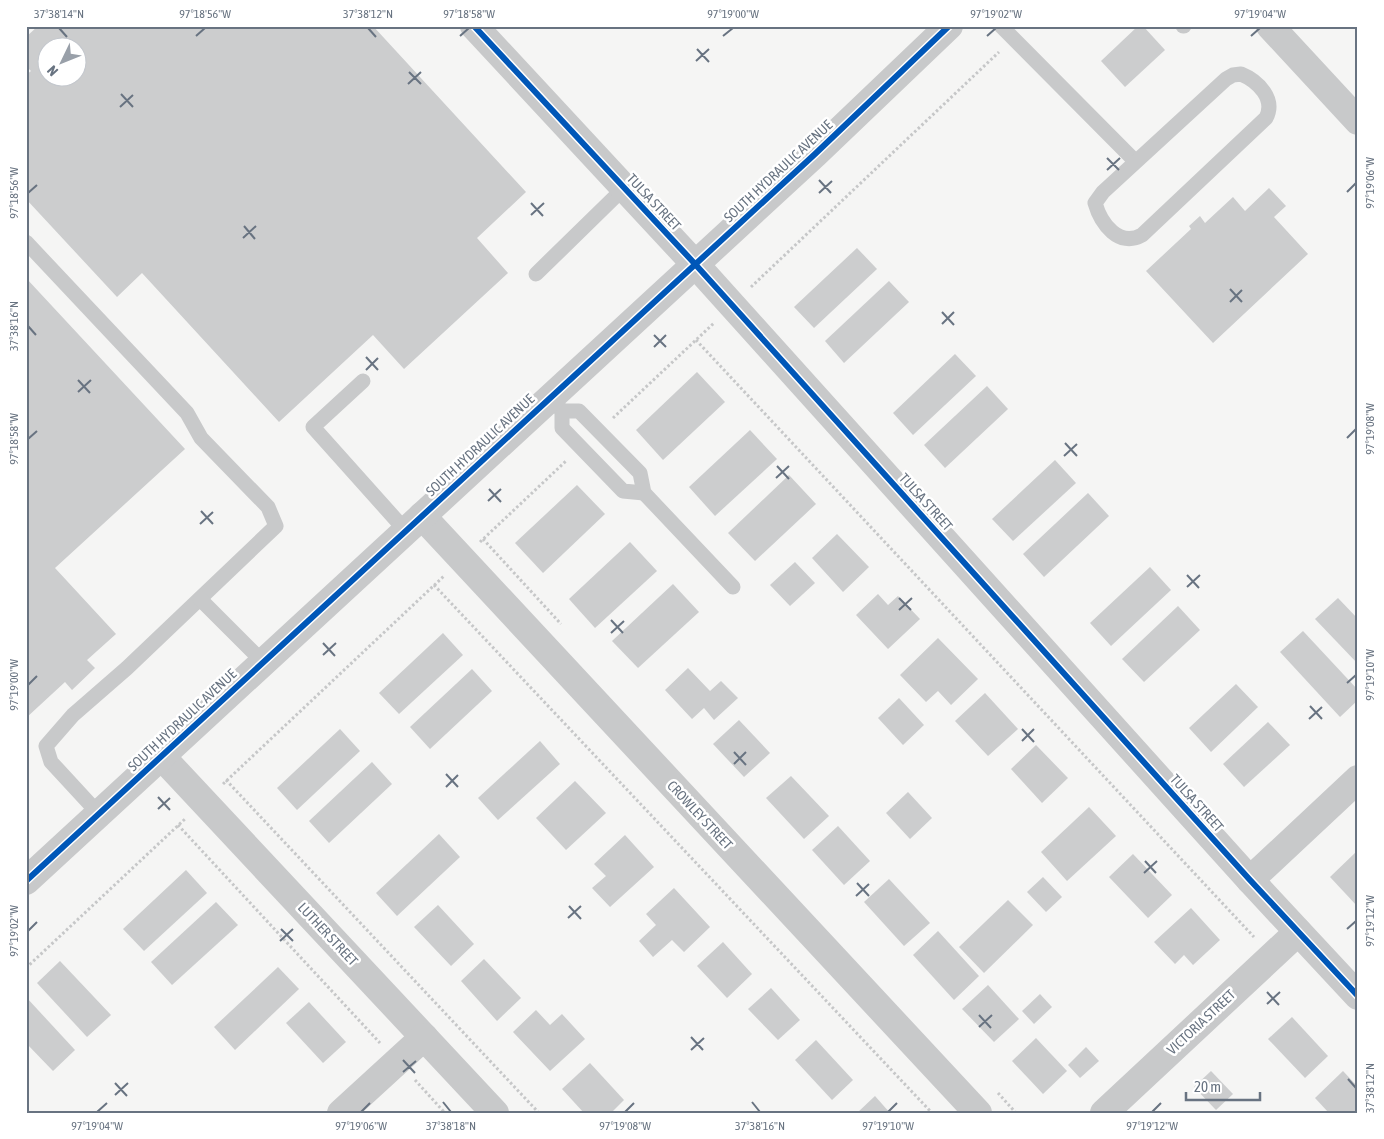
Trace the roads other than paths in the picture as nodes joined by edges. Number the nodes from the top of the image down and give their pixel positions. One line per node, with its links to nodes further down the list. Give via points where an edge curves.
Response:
1 (474, 26): 7 (street, TULSA STREET)
2 (949, 26): 9 (street, SOUTH HYDRAULIC AVENUE)
3 (1001, 26): 6 (lane)
4 (1270, 26): 5 (street)
5 (1358, 121)
6 (1135, 161): 6 (lane, via 1096,203 1105,224 1113,234 1125,240 1134,240 1142,235 1266,118 1270,111 1269,100 1253,79 1241,74 1233,75)
7 (624, 188): 9 (street, TULSA STREET); 10 (lane)
8 (26, 242): 16 (lane, via 187,413 200,438 268,507 276,526)
9 (695, 264): 12 (street, SOUTH HYDRAULIC AVENUE); 21 (street, TULSA STREET)
10 (536, 274)
11 (363, 381): 14 (lane, via 313,427)
12 (556, 404): 13 (lane, via 579,411 599,431 640,473); 13 (lane, via 562,428 581,448 623,490); 14 (street, SOUTH HYDRAULIC AVENUE)
13 (644, 493): 15 (lane)
14 (414, 524): 17 (street, SOUTH HYDRAULIC AVENUE); 28 (street, CROWLEY STREET, via 462,559)
15 (733, 587)
16 (200, 599): 17 (lane); 20 (lane, via 73,714 46,746 51,762)
17 (263, 662): 18 (street, SOUTH HYDRAULIC AVENUE)
18 (161, 756): 20 (street, SOUTH HYDRAULIC AVENUE); 25 (street, LUTHER STREET)
19 (1358, 779): 21 (street)
20 (99, 814): 22 (street, SOUTH HYDRAULIC AVENUE)
21 (1250, 880): 23 (street, TULSA STREET)
22 (26, 881)
23 (1298, 932): 24 (street, TULSA STREET); 29 (street, VICTORIA STREET)
24 (1358, 996)
25 (424, 1037): 26 (street); 27 (street, LUTHER STREET)
26 (341, 1113)
27 (495, 1113)
28 (978, 1113)
29 (1104, 1113)

